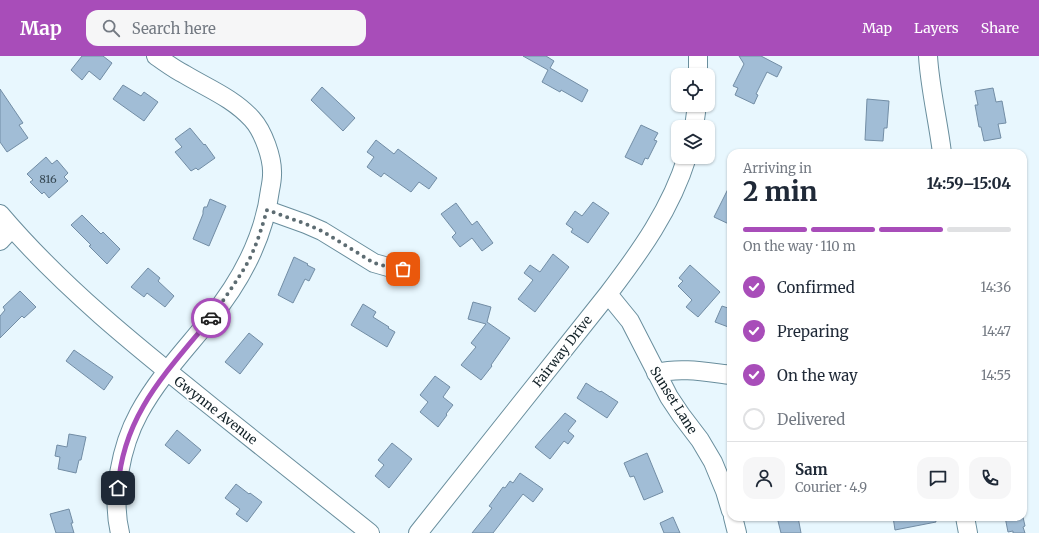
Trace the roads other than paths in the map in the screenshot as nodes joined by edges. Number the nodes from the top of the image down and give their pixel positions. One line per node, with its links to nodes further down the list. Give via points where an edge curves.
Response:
1 (156, 56): 5 (street, via 184,75 225,97 253,120 268,149 272,166)
2 (928, 56): 3 (street)
3 (942, 149)
4 (684, 164): 10 (street, Fairway Drive, via 659,222 639,254)
5 (267, 210): 9 (street, via 322,231 374,263); 11 (street, via 260,235 238,279 211,318)
6 (0, 214): 7 (street, Gwynne Avenue)
7 (12, 228): 8 (street); 11 (street, Gwynne Avenue, via 99,315)
8 (0, 241)
9 (403, 269)
10 (608, 294): 12 (street, Sunset Lane, via 630,321); 19 (street, Fairway Drive)
11 (166, 371): 17 (street, via 156,384 126,440 118,481); 18 (street, Gwynne Avenue)
12 (656, 373): 13 (street, via 683,370); 14 (street, Sunset Lane, via 680,415 700,440 713,462)
13 (727, 375)
14 (727, 498)
15 (734, 521): 20 (street)
16 (966, 521): 21 (street)
17 (120, 533)
18 (370, 533)
19 (418, 533)
20 (737, 533)
21 (968, 533)

